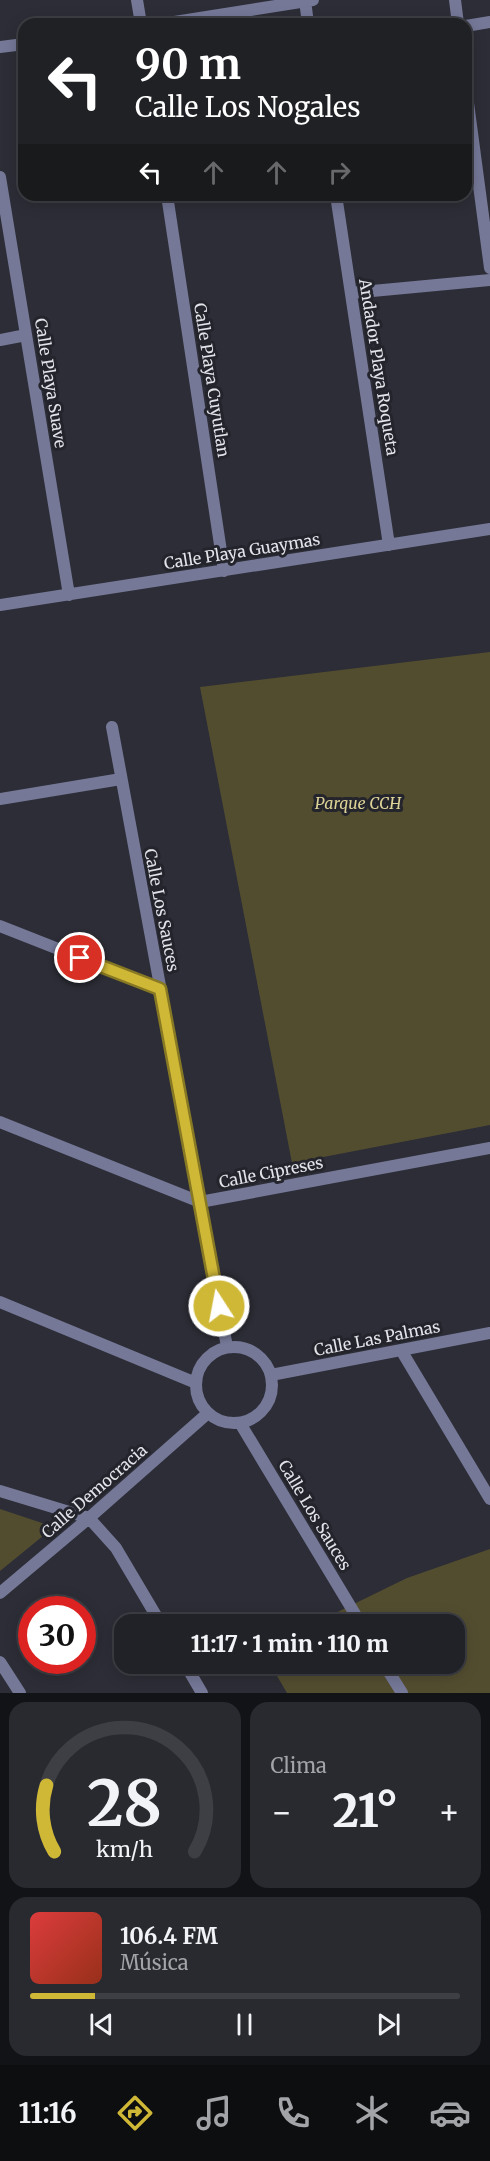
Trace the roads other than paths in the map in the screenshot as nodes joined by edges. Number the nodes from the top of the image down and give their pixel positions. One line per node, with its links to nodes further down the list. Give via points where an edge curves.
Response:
1 (137, 0): 4 (street)
2 (308, 0): 5 (street); 6 (street)
3 (455, 0): 7 (street)
4 (140, 18)
5 (198, 18)
6 (308, 18)
7 (457, 18)
8 (490, 22): 9 (street)
9 (472, 25)
10 (18, 45): 11 (street)
11 (0, 47)
12 (472, 133): 16 (street)
13 (0, 177): 19 (street, Calle Playa Suave)
14 (168, 201): 23 (street, Calle Playa Cuyutlan)
15 (337, 201): 18 (street, Andador Playa Roqueta)
16 (490, 267)
17 (490, 279): 18 (street)
18 (351, 293): 22 (street, Andador Playa Roqueta)
19 (26, 335): 20 (street); 24 (street, Calle Playa Suave)
20 (0, 340)
21 (490, 529): 22 (street, Calle Playa Guaymas)
22 (389, 545): 23 (street, Calle Playa Guaymas)
23 (224, 571): 24 (street, Calle Playa Guaymas)
24 (69, 595): 25 (street, Calle Playa Guaymas)
25 (0, 605)
26 (112, 727): 27 (street, Calle Los Sauces)
27 (121, 779): 28 (street); 30 (street, Calle Los Sauces)
28 (0, 799)
29 (0, 926): 30 (street)
30 (160, 989): 33 (street, Calle Los Sauces)
31 (0, 1122): 33 (street, Calle Cipreses)
32 (490, 1148): 33 (street, Calle Cipreses)
33 (200, 1202): 36 (street, Calle Los Sauces)
34 (0, 1302): 39 (street)
35 (490, 1333): 37 (street, Calle Las Palmas)
36 (227, 1347): 38 (street, via 259,1356); 39 (street, via 202,1363)
37 (401, 1350): 38 (street, Calle Las Palmas); 43 (street)
38 (271, 1375): 41 (street, via 272,1391 266,1406 255,1417)
39 (196, 1383): 40 (street, via 198,1399)
40 (208, 1413): 41 (street, via 218,1420); 44 (street, Calle Democracia)
41 (240, 1423): 47 (street, Calle Los Sauces)
42 (0, 1491): 44 (street)
43 (490, 1499)
44 (89, 1518): 45 (street, Calle Democracia); 46 (street, via 116,1548)
45 (0, 1593)
46 (155, 1614)
47 (355, 1614)
48 (0, 1662): 51 (street)
49 (191, 1674): 52 (street)
50 (390, 1674): 53 (street)
51 (20, 1693)
52 (202, 1693)
53 (402, 1693)

